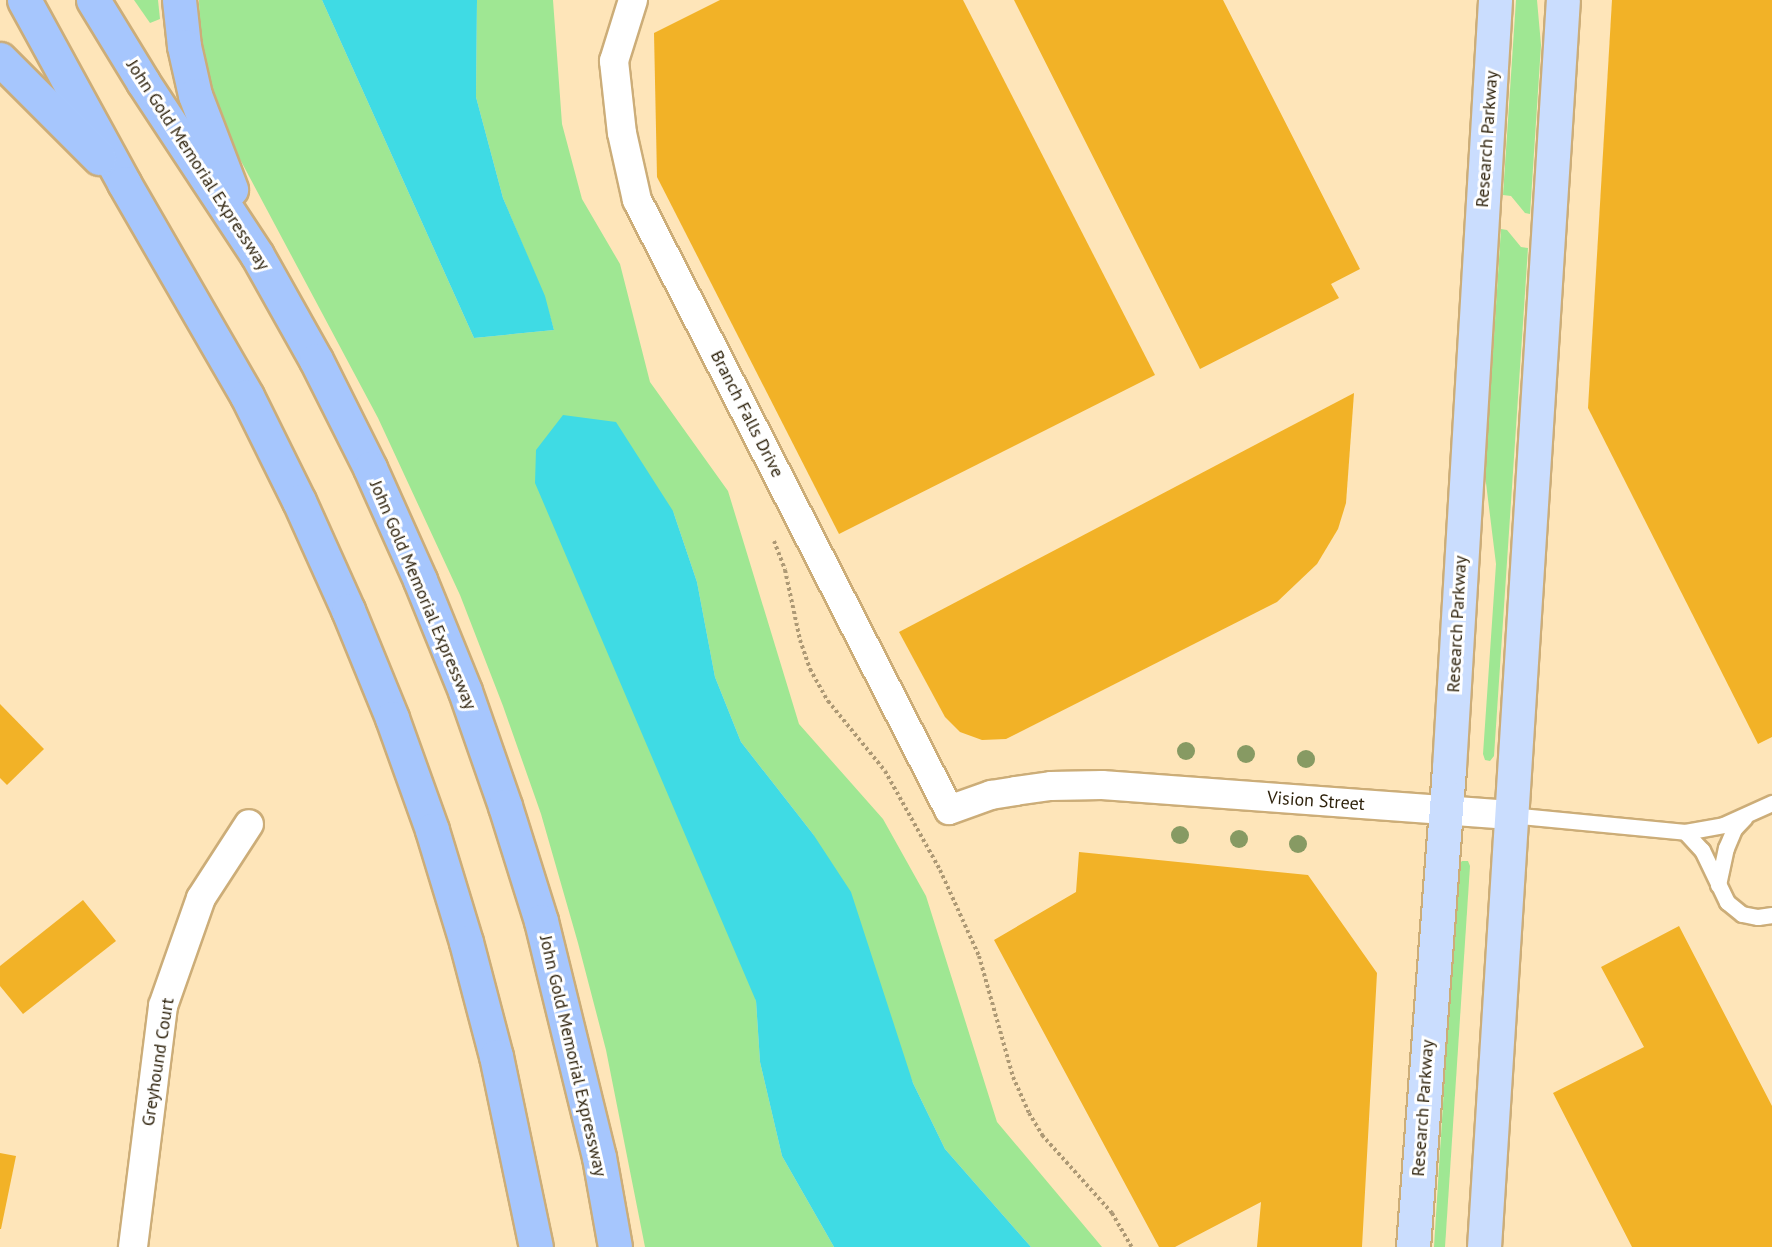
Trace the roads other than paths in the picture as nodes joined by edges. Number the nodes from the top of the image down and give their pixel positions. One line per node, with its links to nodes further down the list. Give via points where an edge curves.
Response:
1 (24, 0): 8 (highway)
2 (93, 0): 9 (highway, John Gold Memorial Expressway, via 142,82)
3 (179, 0): 9 (highway, via 195,95)
4 (633, 0): 11 (street, Branch Falls Drive, via 614,61 621,133 638,200)
5 (1495, 0): 12 (main road, Research Parkway)
6 (1563, 0): 13 (main road)
7 (0, 59): 8 (highway)
8 (124, 183): 20 (highway, via 247,396 304,512 392,718 466,942 499,1068)
9 (257, 255): 21 (highway, John Gold Memorial Expressway, via 370,468 420,579 468,701 541,921 599,1157)
10 (1772, 803): 14 (lane, Vision Street)
11 (950, 810): 12 (street, Vision Street, via 1015,791 1102,785)
12 (1446, 811): 13 (street, Vision Street); 22 (main road, Research Parkway)
13 (1510, 815): 16 (lane, Vision Street); 23 (main road)
14 (1747, 815): 16 (lane, Vision Street, via 1723,825); 17 (lane, via 1734,829)
15 (249, 824): 19 (street, Greyhound Court, via 201,898 163,1006)
16 (1685, 832): 17 (lane, via 1702,850)
17 (1718, 885): 18 (lane, via 1727,902 1742,914 1758,918)
18 (1772, 915)
19 (133, 1247)
20 (536, 1247)
21 (615, 1247)
22 (1413, 1247)
23 (1484, 1247)

